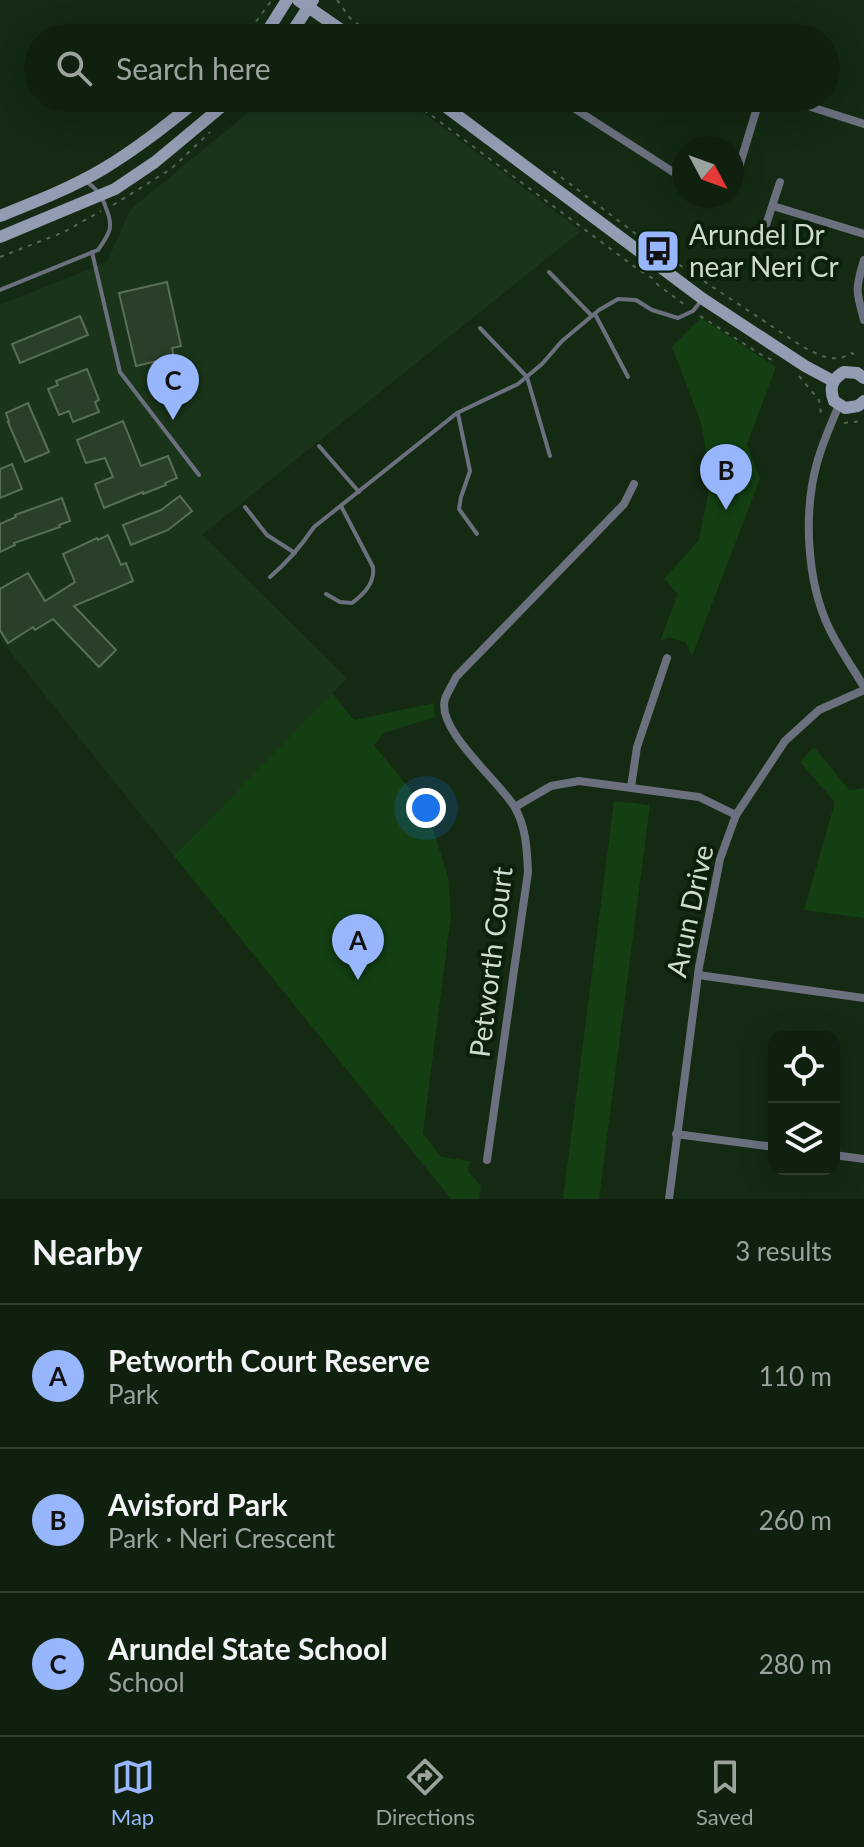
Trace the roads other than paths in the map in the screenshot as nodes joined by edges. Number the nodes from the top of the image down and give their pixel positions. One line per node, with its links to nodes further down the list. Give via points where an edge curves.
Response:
1 (287, 0): 3 (main road)
2 (307, 2): 4 (main road); 5 (main road)
3 (272, 24)
4 (295, 24)
5 (335, 24)
6 (183, 112): 15 (main road)
7 (215, 112): 17 (main road, via 155,162)
8 (453, 112): 27 (main road)
9 (580, 112): 14 (street)
10 (756, 112): 13 (street)
11 (827, 112): 12 (street)
12 (864, 124)
13 (744, 151)
14 (672, 171)
15 (84, 179): 17 (lane); 19 (main road)
16 (780, 182): 18 (street)
17 (101, 195): 22 (main road); 23 (lane, via 111,222 107,237)
18 (773, 206): 20 (street); 21 (street)
19 (0, 216)
20 (765, 228)
21 (864, 234)
22 (0, 237)
23 (92, 252): 26 (lane); 40 (lane, via 120,372)
24 (864, 260): 29 (street, via 856,297)
25 (549, 272): 28 (lane)
26 (0, 290)
27 (703, 299): 28 (lane, via 678,318 636,300 618,299); 34 (main road)
28 (594, 315): 32 (lane); 33 (lane)
29 (864, 320)
30 (480, 328): 32 (lane)
31 (862, 371): 34 (main road, via 844,372)
32 (527, 377): 37 (lane); 39 (lane)
33 (628, 377)
34 (833, 381): 36 (main road, via 832,394)
35 (864, 401): 36 (main road, via 852,408)
36 (839, 405): 50 (street, via 817,464 810,503 811,554 829,628)
37 (457, 413): 42 (lane); 45 (lane, via 470,471 459,509)
38 (319, 446): 42 (lane)
39 (550, 456)
40 (199, 475)
41 (634, 484): 52 (street, Petworth Court, via 624,504 456,677 444,701 448,723 460,741)
42 (359, 492): 43 (lane)
43 (341, 506): 46 (lane, via 314,527); 48 (lane, via 374,576 352,603)
44 (245, 507): 46 (lane, via 267,535)
45 (477, 534)
46 (295, 553): 47 (lane)
47 (270, 577)
48 (326, 594)
49 (667, 658): 51 (street, via 637,747)
50 (864, 689): 53 (street, Arun Drive, via 819,710 785,741)
51 (631, 787): 52 (street, via 579,781 551,786); 53 (street, via 699,797)
52 (515, 807): 60 (street, Petworth Court, via 527,839 528,872)
53 (736, 815): 54 (street, Arun Drive, via 720,859)
54 (698, 975): 55 (street); 56 (street, Arun Drive)
55 (864, 998)
56 (676, 1134): 57 (street); 61 (street, Arun Drive)
57 (768, 1146)
58 (840, 1156): 59 (street)
59 (864, 1159)
60 (487, 1160)
61 (669, 1199)

